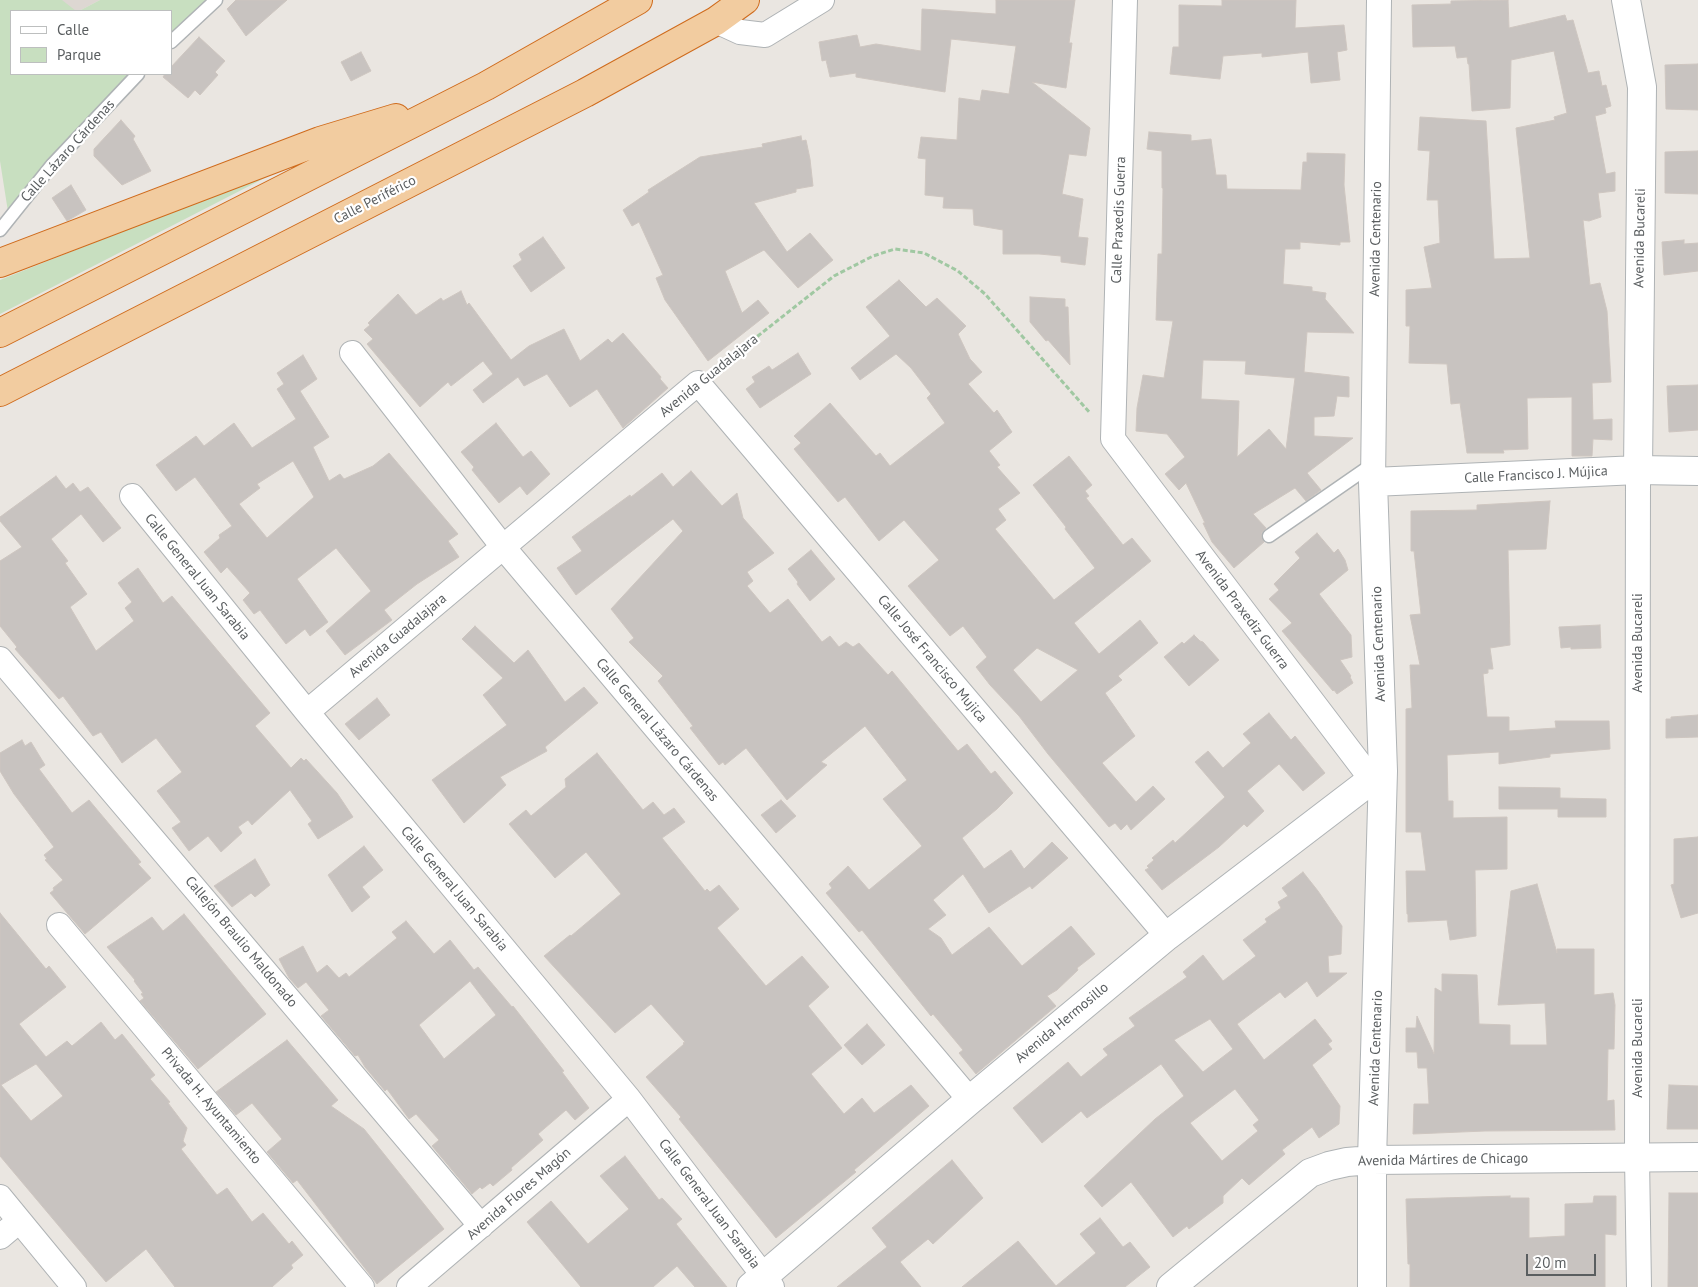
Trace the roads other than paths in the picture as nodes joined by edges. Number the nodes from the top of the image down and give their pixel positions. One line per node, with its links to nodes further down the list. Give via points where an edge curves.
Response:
1 (216, 0): 9 (lane)
2 (638, 0): 11 (highway)
3 (745, 0): 8 (highway, Calle Periférico)
4 (822, 0): 8 (street, via 765,35 740,32)
5 (1125, 0): 18 (street, Calle Praxedis Guerra)
6 (1379, 0): 21 (street, Avenida Centenario)
7 (1626, 0): 19 (street, Avenida Bucareli, via 1642,88)
8 (716, 21): 17 (highway, Calle Periférico, via 585,93)
9 (172, 41)
10 (137, 75): 12 (lane, Calle Lázaro Cárdenas, via 52,165)
11 (446, 106): 13 (highway, via 320,141); 14 (highway)
12 (0, 230)
13 (0, 263)
14 (0, 333)
15 (352, 353): 24 (street, Calle General Lázaro Cárdenas)
16 (698, 383): 24 (street, Avenida Guadalajara); 29 (street, Calle José Francisco Mujica)
17 (0, 392)
18 (1113, 439): 27 (street, Avenida Praxediz Guerra)
19 (1638, 470): 20 (street, Calle Francisco J. Mújica); 21 (street, Calle Francisco J. Mújica); 32 (street, Avenida Bucareli)
20 (1698, 471)
21 (1373, 473): 23 (lane); 27 (street, Avenida Centenario)
22 (132, 496): 26 (street, Calle General Juan Sarabia)
23 (1270, 536)
24 (502, 547): 26 (street, Avenida Guadalajara); 31 (street, Calle General Lázaro Cárdenas)
25 (0, 659): 37 (street, Callejón Braulio Maldonado)
26 (307, 712): 30 (street, Calle General Juan Sarabia)
27 (1377, 776): 29 (street, Avenida Hermosillo); 34 (street, Avenida Centenario)
28 (59, 925): 41 (street, Privada H. Ayuntamiento)
29 (1167, 936): 31 (street, Avenida Hermosillo)
30 (629, 1099): 37 (street, Avenida Flores Magón); 39 (street, Calle General Juan Sarabia)
31 (970, 1100): 39 (street, Avenida Hermosillo)
32 (1638, 1157): 33 (street, Avenida Mártires de Chicago); 34 (street, Avenida Mártires de Chicago); 45 (street, Avenida Bucareli)
33 (1698, 1157)
34 (1372, 1160): 43 (street, Avenida Mártires de Chicago, via 1347,1162 1310,1173); 44 (street, Avenida Centenario)
35 (0, 1197): 36 (street)
36 (19, 1221): 38 (street); 40 (street)
37 (481, 1226): 42 (street, Avenida Flores Magón)
38 (0, 1237)
39 (762, 1283)
40 (74, 1287)
41 (362, 1287)
42 (409, 1287)
43 (1171, 1287)
44 (1372, 1287)
45 (1639, 1287)

